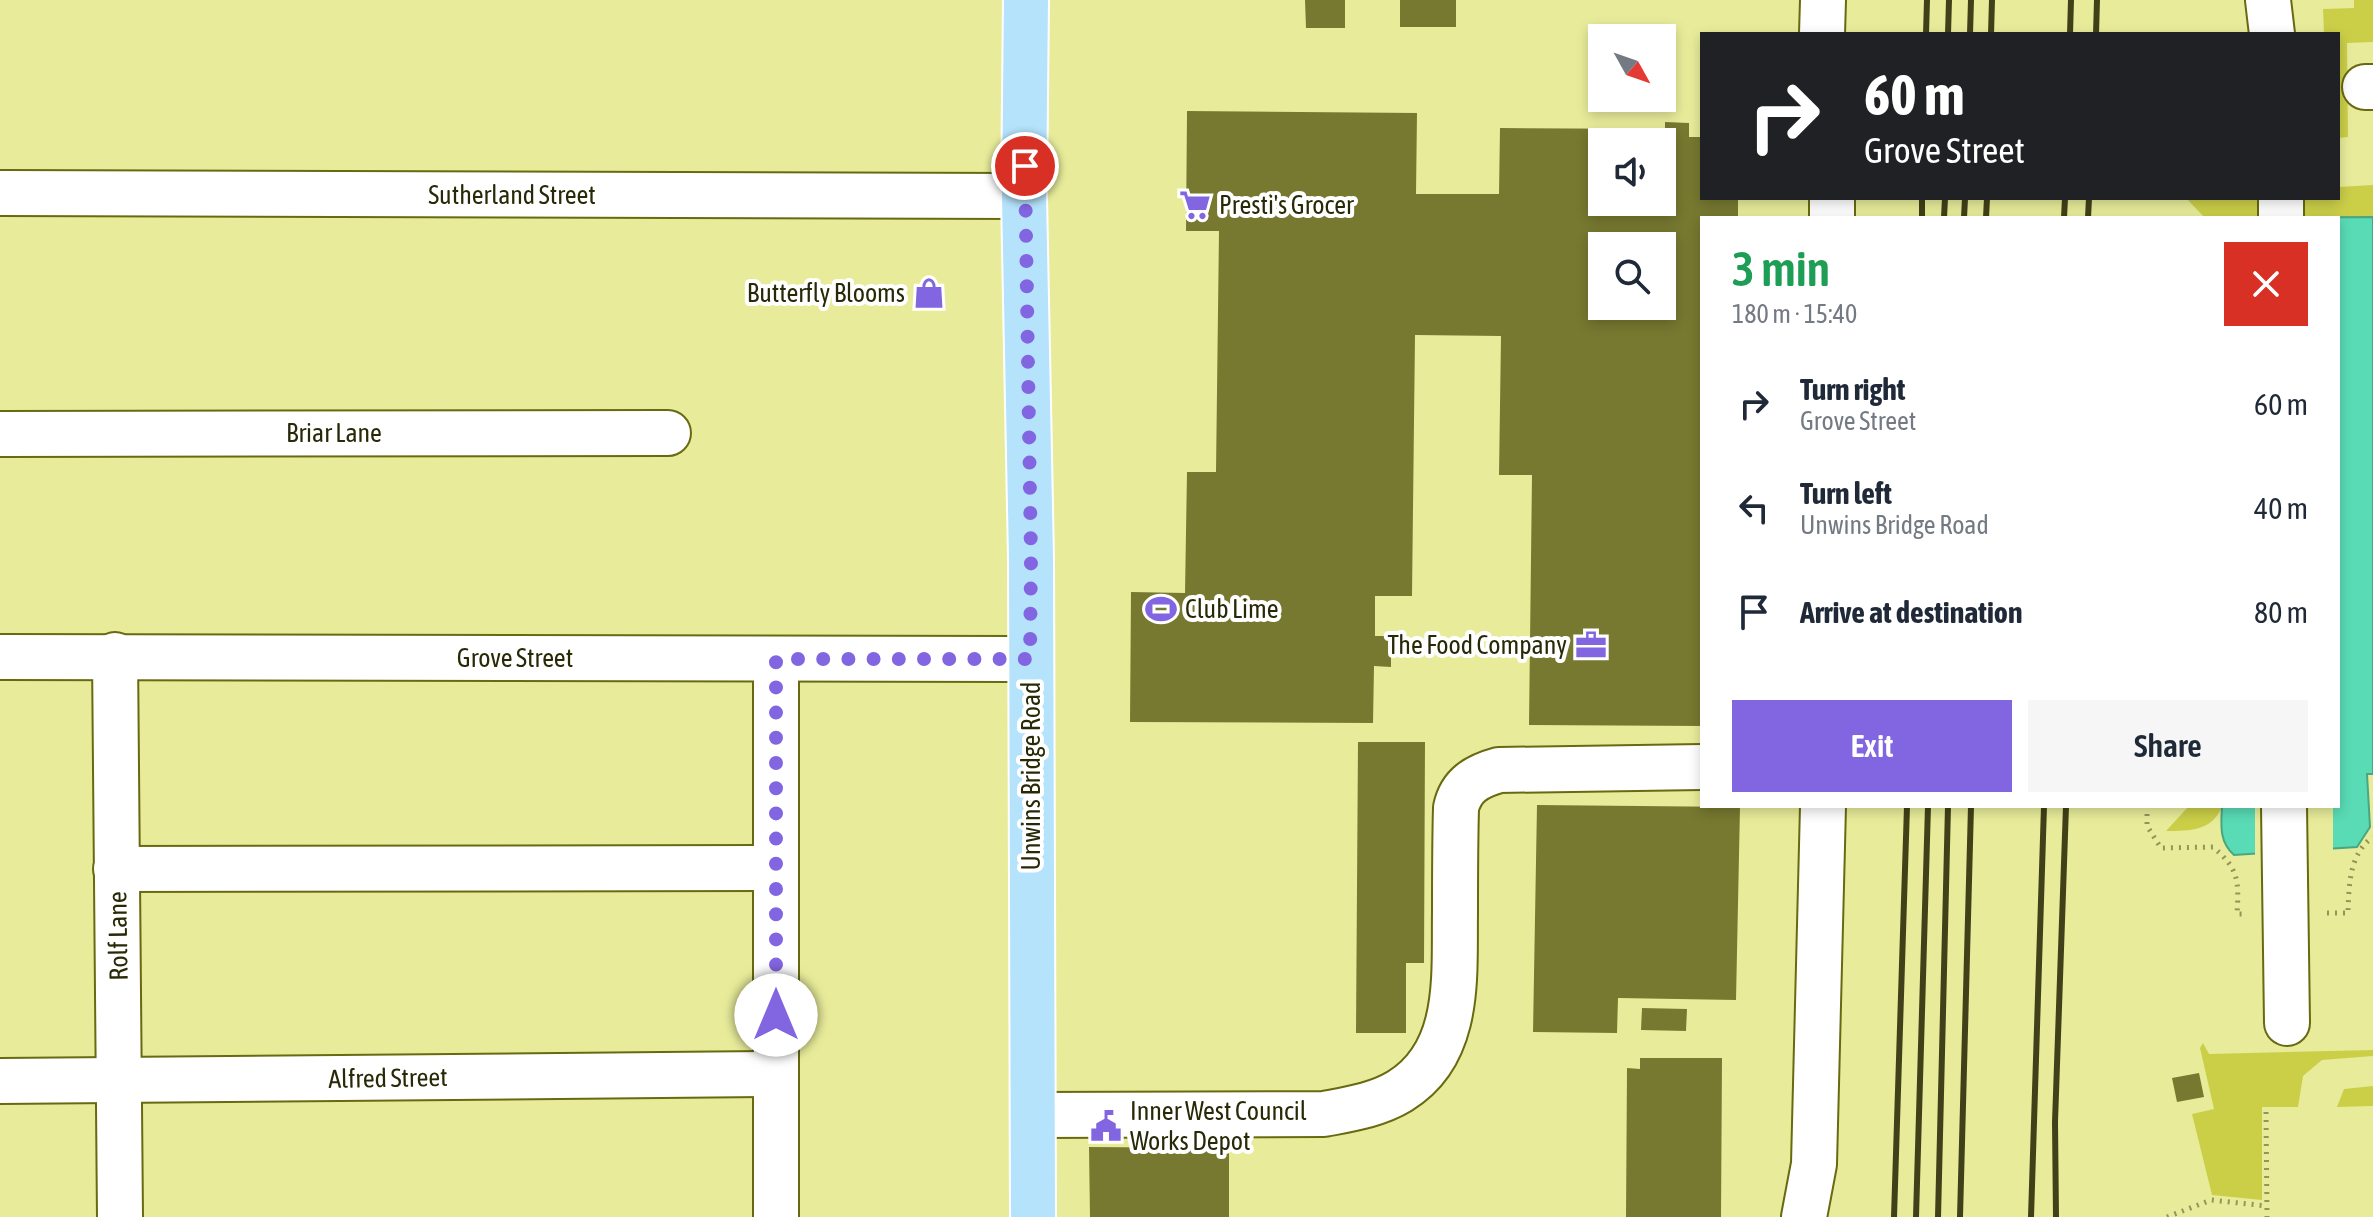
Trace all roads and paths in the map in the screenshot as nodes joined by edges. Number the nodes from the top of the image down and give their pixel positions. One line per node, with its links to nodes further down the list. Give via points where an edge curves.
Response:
1 (1026, 0): 7 (main road, Unwins Bridge Road)
2 (1823, 0): 4 (street)
3 (2268, 0): 5 (street)
4 (1822, 32)
5 (2272, 32)
6 (0, 193): 7 (street, Sutherland Street)
7 (1024, 196): 13 (main road, Unwins Bridge Road)
8 (668, 433): 9 (street, Briar Lane)
9 (0, 434)
10 (115, 655): 11 (street, Grove Street); 12 (street, Grove Street); 18 (street, Rolf Lane)
11 (0, 657)
12 (776, 659): 13 (street, Grove Street); 17 (street)
13 (1030, 659): 24 (main road, Unwins Bridge Road)
14 (1700, 767): 24 (street, via 1499,770 1466,787 1456,808 1454,994 1448,1025 1424,1070 1401,1090 1372,1104 1324,1114)
15 (1823, 808): 29 (street, via 1814,1164)
16 (2284, 808): 19 (street)
17 (776, 868): 18 (street); 20 (street)
18 (116, 869): 22 (street, Rolf Lane)
19 (2287, 1023)
20 (776, 1074): 22 (street, Alfred Street); 27 (street)
21 (0, 1081): 22 (street, Alfred Street)
22 (120, 1082): 26 (street, Rolf Lane)
23 (2266, 1112): 25 (path)
24 (1033, 1115): 28 (main road, Unwins Bridge Road)
25 (2267, 1206): 30 (path, via 2211,1200); 31 (path)
26 (120, 1217)
27 (776, 1217)
28 (1033, 1217)
29 (1804, 1217)
30 (2167, 1217)
31 (2267, 1217)

